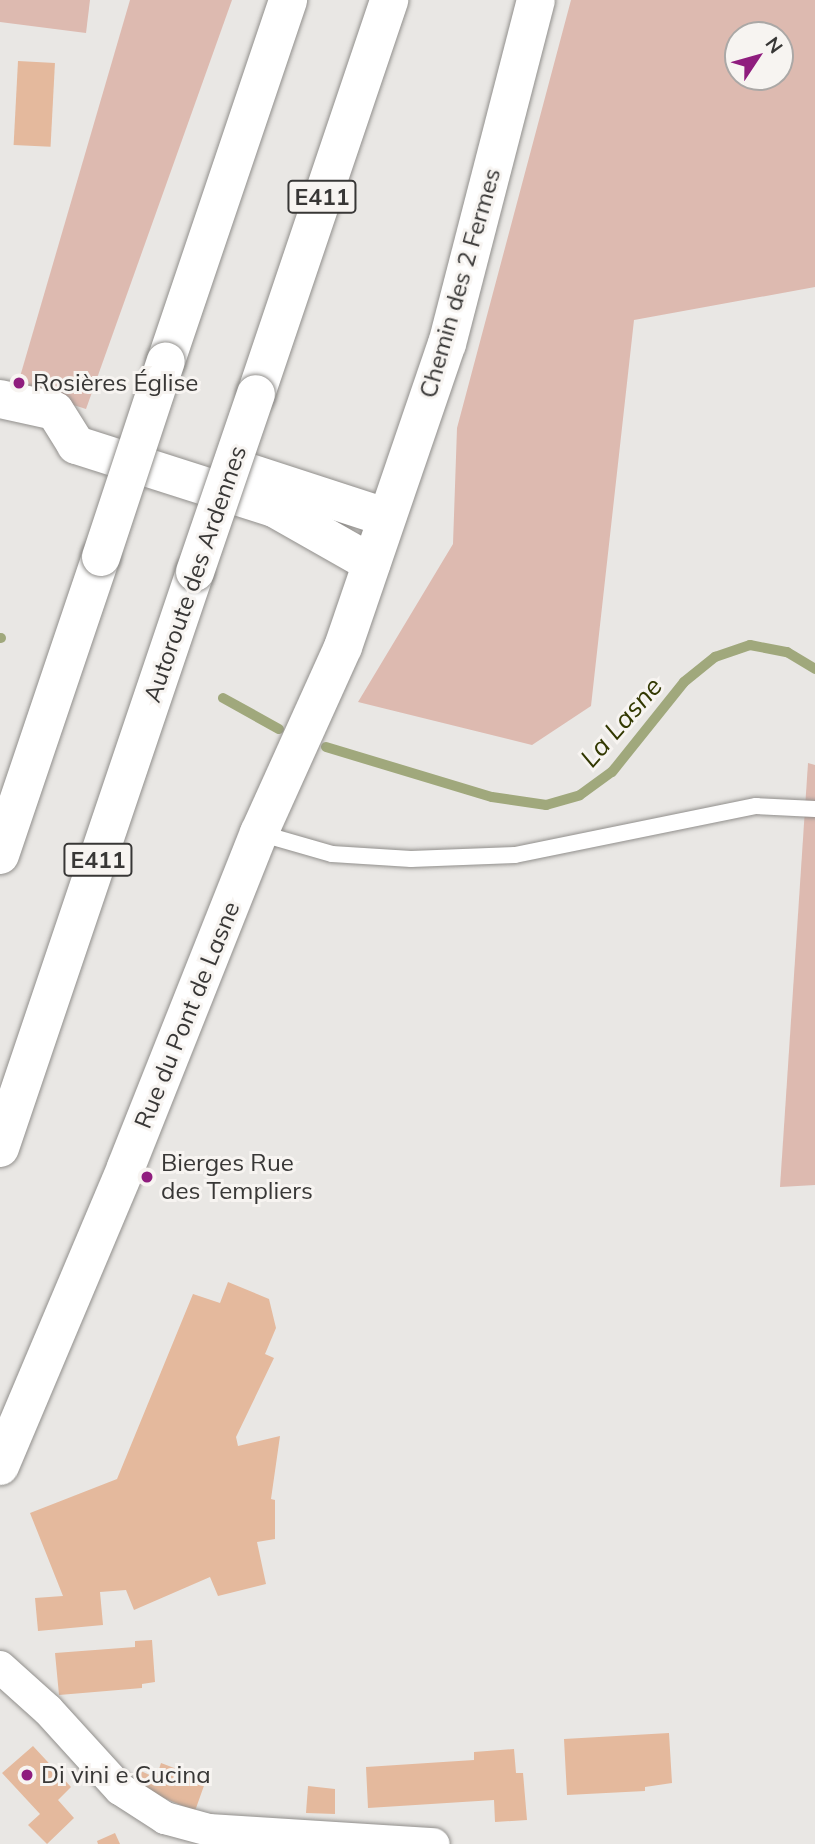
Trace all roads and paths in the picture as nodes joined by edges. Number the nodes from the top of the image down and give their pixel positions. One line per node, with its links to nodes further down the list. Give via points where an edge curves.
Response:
1 (288, 0): 10 (main road, bridge)
2 (388, 0): 11 (main road, Autoroute des Ardennes / E411, bridge)
3 (536, 0): 6 (main road, Chemin des 2 Fermes, via 447,344)
4 (0, 399): 5 (main road)
5 (55, 411): 6 (main road); 7 (main road, via 76,445 274,508)
6 (385, 517): 7 (main road, Chemin des 2 Fermes)
7 (371, 563): 9 (main road, Rue du Pont de Lasne, via 342,647)
8 (815, 809): 9 (lane, via 756,806 515,855 411,859 332,855)
9 (259, 833): 12 (main road, Rue du Pont de Lasne, via 126,1167)
10 (0, 855)
11 (0, 1148)
12 (0, 1465)
13 (0, 1667): 14 (street, via 48,1710 121,1788 165,1818 209,1830)
14 (434, 1844)

